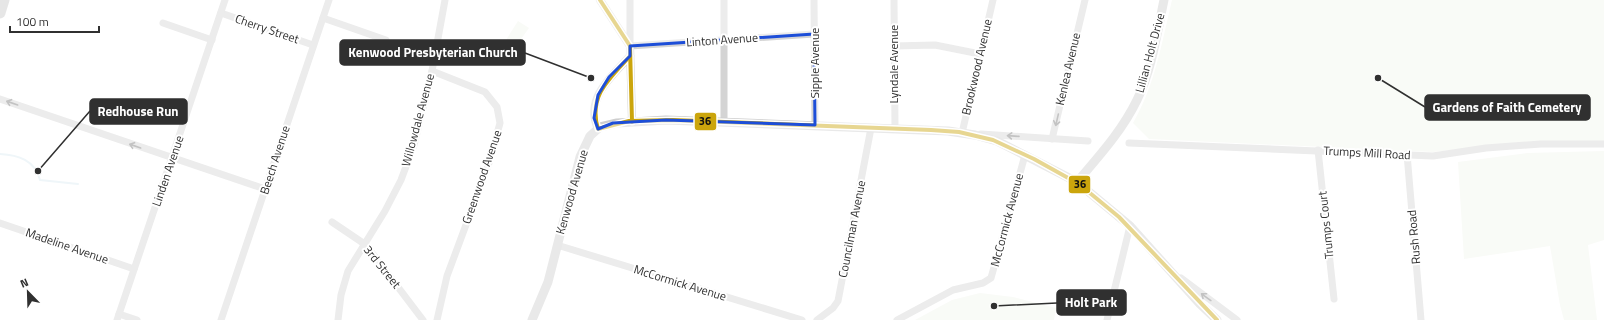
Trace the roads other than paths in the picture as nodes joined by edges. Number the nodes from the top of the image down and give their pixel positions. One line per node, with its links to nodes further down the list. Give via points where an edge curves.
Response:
1 (4, 0): 13 (main road)
2 (226, 0): 14 (street, Linden Avenue)
3 (329, 0): 15 (street, Beech Avenue)
4 (445, 0): 26 (street, Willowdale Avenue)
5 (600, 0): 22 (street)
6 (630, 0): 22 (street)
7 (724, 0): 20 (street)
8 (814, 0): 17 (street, Sipple Avenue)
9 (894, 0): 23 (street, Lyndale Avenue)
10 (993, 0): 24 (street, Brookwood Avenue)
11 (1085, 0): 36 (street, Kenlea Avenue, one-way to 36)
12 (1164, 0): 44 (main road, Lillian Holt Drive, via 1150,63 1137,100 1122,127)
13 (0, 12)
14 (221, 13): 18 (street, Linden Avenue); 21 (street, Cherry Street)
15 (323, 18): 19 (street); 21 (street, Beech Avenue)
16 (163, 23): 18 (street)
17 (814, 34): 20 (street, Linton Avenue); 30 (street, Sipple Avenue)
18 (212, 40): 43 (street, Linden Avenue)
19 (386, 40)
20 (724, 40): 22 (street, Linton Avenue); 29 (street)
21 (313, 45): 45 (street, Beech Avenue)
22 (630, 46): 25 (street)
23 (894, 46): 24 (street, via 939,45); 32 (street, Lyndale Avenue)
24 (980, 54): 34 (street, Brookwood Avenue)
25 (630, 56): 28 (street); 33 (street, via 601,89 594,118)
26 (432, 71): 49 (street, Willowdale Avenue, via 419,127 405,170); 59 (street, Greenwood Avenue, via 485,92 497,107 500,123 489,163 446,276)
27 (0, 99): 43 (street, one-way to 27)
28 (632, 122): 29 (main road); 33 (main road, via 612,123)
29 (724, 122): 30 (main road)
30 (815, 125): 31 (main road)
31 (871, 128): 32 (main road); 62 (street, Councilman Avenue, via 838,301)
32 (895, 128): 34 (main road)
33 (598, 129): 50 (main road, Kenwood Avenue, via 590,136 580,157)
34 (962, 133): 35 (main road)
35 (975, 135): 36 (street, one-way to 35); 42 (main road, via 997,141)
36 (1052, 139): 37 (street)
37 (1088, 141)
38 (1129, 142): 40 (street, Trumps Mill Road)
39 (1604, 144): 41 (street, Trumps Mill Road, via 1541,144 1486,148 1442,156)
40 (1318, 150): 41 (street, Trumps Mill Road); 53 (street, Trumps Court)
41 (1407, 154): 67 (street, Rush Road)
42 (1025, 155): 44 (main road); 63 (street, McCormick Avenue, via 991,278 983,283 953,290)
43 (172, 158): 45 (street); 52 (street, Linden Avenue)
44 (1077, 182): 48 (main road)
45 (265, 190): 56 (street, Beech Avenue)
46 (332, 222): 49 (street, 3rd Street)
47 (0, 223): 52 (street, Madeline Avenue)
48 (1130, 226): 51 (main road); 64 (street)
49 (366, 245): 57 (street, Willowdale Avenue, via 346,278); 58 (street, 3rd Street)
50 (557, 245): 60 (main road, Kenwood Avenue, via 548,282); 61 (street, McCormick Avenue)
51 (1168, 267): 65 (main road); 66 (street, one-way to 51)
52 (134, 269): 54 (street, Linden Avenue)
53 (1334, 299)
54 (118, 317): 55 (street)
55 (137, 320)
56 (221, 320)
57 (338, 320)
58 (423, 320)
59 (437, 320)
60 (532, 320)
61 (802, 320)
62 (817, 320)
63 (897, 320)
64 (1107, 320)
65 (1217, 320)
66 (1237, 320)
67 (1421, 320)

